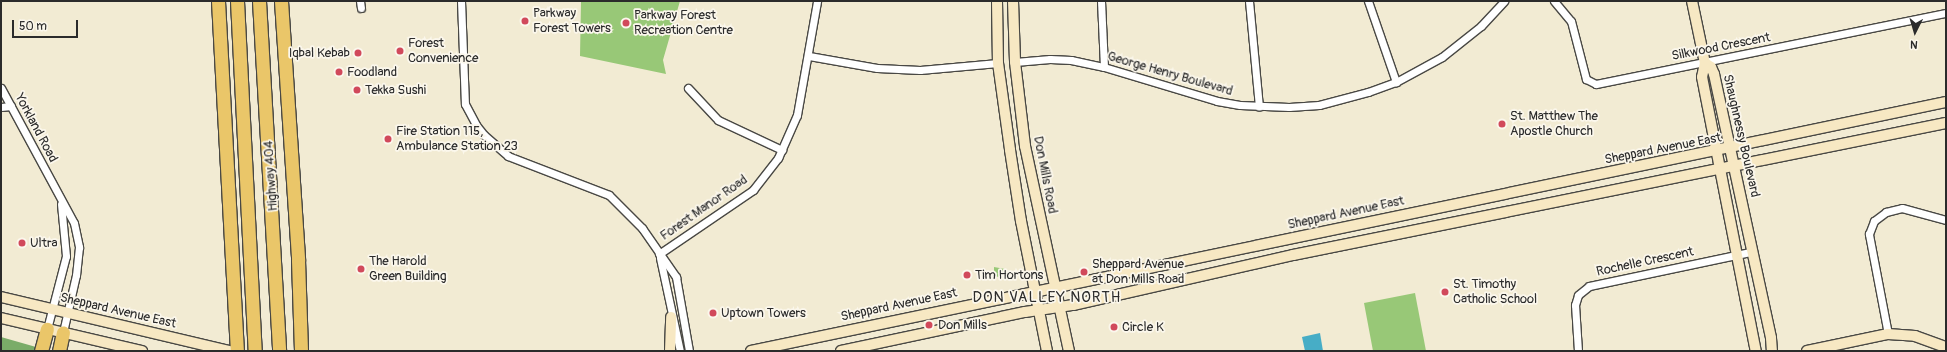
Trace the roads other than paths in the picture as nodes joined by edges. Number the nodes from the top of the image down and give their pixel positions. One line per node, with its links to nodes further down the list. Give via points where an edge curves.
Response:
1 (218, 1): 57 (highway, via 236,324)
2 (237, 1): 58 (highway, Highway 404)
3 (259, 1): 59 (highway, Highway 404)
4 (281, 1): 39 (highway)
5 (461, 1): 37 (street, via 465,104 484,135 508,156 609,195 642,228)
6 (817, 1): 16 (street, Forest Manor Road)
7 (997, 1): 18 (main road)
8 (1013, 1): 17 (main road, Don Mills Road)
9 (1101, 1): 20 (street)
10 (1249, 1): 27 (street)
11 (1368, 1): 21 (street)
12 (1504, 1): 21 (street, George Henry Boulevard, via 1458,46)
13 (1554, 1): 19 (street, Silkwood Crescent, via 1571,21 1585,77 1593,84)
14 (1692, 1): 19 (main road)
15 (1946, 13): 19 (street, Silkwood Crescent)
16 (809, 56): 18 (street, via 876,68 920,70); 30 (street, Forest Manor Road, via 797,115)
17 (1014, 62): 20 (street, George Henry Boulevard, via 1050,59); 40 (main road, Don Mills Road, via 1025,146)
18 (998, 63): 41 (main road, via 1021,221)
19 (1705, 63): 29 (main road, Shaughnessy Boulevard, via 1714,74); 31 (main road, Shaughnessy Boulevard, via 1702,77)
20 (1104, 67): 27 (street, George Henry Boulevard, via 1217,101)
21 (1396, 82): 27 (street, George Henry Boulevard, via 1319,104)
22 (1, 88): 25 (street, Yorkland Road)
23 (688, 88): 30 (street, via 718,120)
24 (1946, 102): 29 (main road, Sheppard Avenue East)
25 (11, 106): 26 (street); 34 (street, Yorkland Road)
26 (1, 107)
27 (1259, 107)
28 (1946, 123): 32 (main road)
29 (1731, 148): 31 (main road, Sheppard Avenue East); 32 (main road, Shaughnessy Boulevard)
30 (782, 150): 37 (street, Forest Manor Road, via 766,176 753,190)
31 (1717, 151): 33 (main road, Shaughnessy Boulevard); 40 (main road, Sheppard Avenue East)
32 (1735, 166): 33 (main road); 36 (main road, Shaughnessy Boulevard)
33 (1720, 169): 38 (main road, Shaughnessy Boulevard); 43 (main road, via 1293,255)
34 (60, 200): 44 (street, via 66,256); 46 (street, via 74,223 79,248 73,293)
35 (1946, 220): 51 (street, via 1902,208 1886,212 1874,221 1869,234)
36 (1751, 252): 38 (street, Rochelle Crescent); 71 (main road, Shaughnessy Boulevard)
37 (659, 254): 48 (street); 64 (street, via 676,277)
38 (1737, 255): 69 (street, Rochelle Crescent, via 1590,286 1578,295 1575,305); 70 (main road, Shaughnessy Boulevard)
39 (298, 260): 60 (highway); 61 (highway, via 305,303)
40 (1054, 286): 41 (main road, Sheppard Avenue East); 43 (main road, Don Mills Road)
41 (1035, 290): 45 (main road); 65 (main road, Sheppard Avenue East)
42 (1, 297): 44 (main road, Sheppard Avenue East)
43 (1058, 308): 45 (main road); 68 (main road, Don Mills Road)
44 (53, 310): 46 (main road, Sheppard Avenue East); 49 (street)
45 (1040, 311): 66 (main road); 67 (main road)
46 (67, 312): 50 (street); 53 (main road, Sheppard Avenue East)
47 (1, 318): 49 (main road)
48 (671, 318): 62 (main road); 63 (street)
49 (47, 329): 50 (main road); 54 (highway)
50 (63, 332): 55 (highway); 56 (main road)
51 (1888, 334): 52 (main road, via 1915,336); 72 (main road)
52 (1946, 347)
53 (225, 350)
54 (42, 351)
55 (59, 351)
56 (142, 351)
57 (235, 351)
58 (255, 351)
59 (279, 351)
60 (301, 351)
61 (308, 351)
62 (670, 351)
63 (680, 351)
64 (689, 351)
65 (751, 351)
66 (841, 351)
67 (1047, 351)
68 (1069, 351)
69 (1578, 351)
70 (1756, 351)
71 (1772, 351)
72 (1807, 351)

